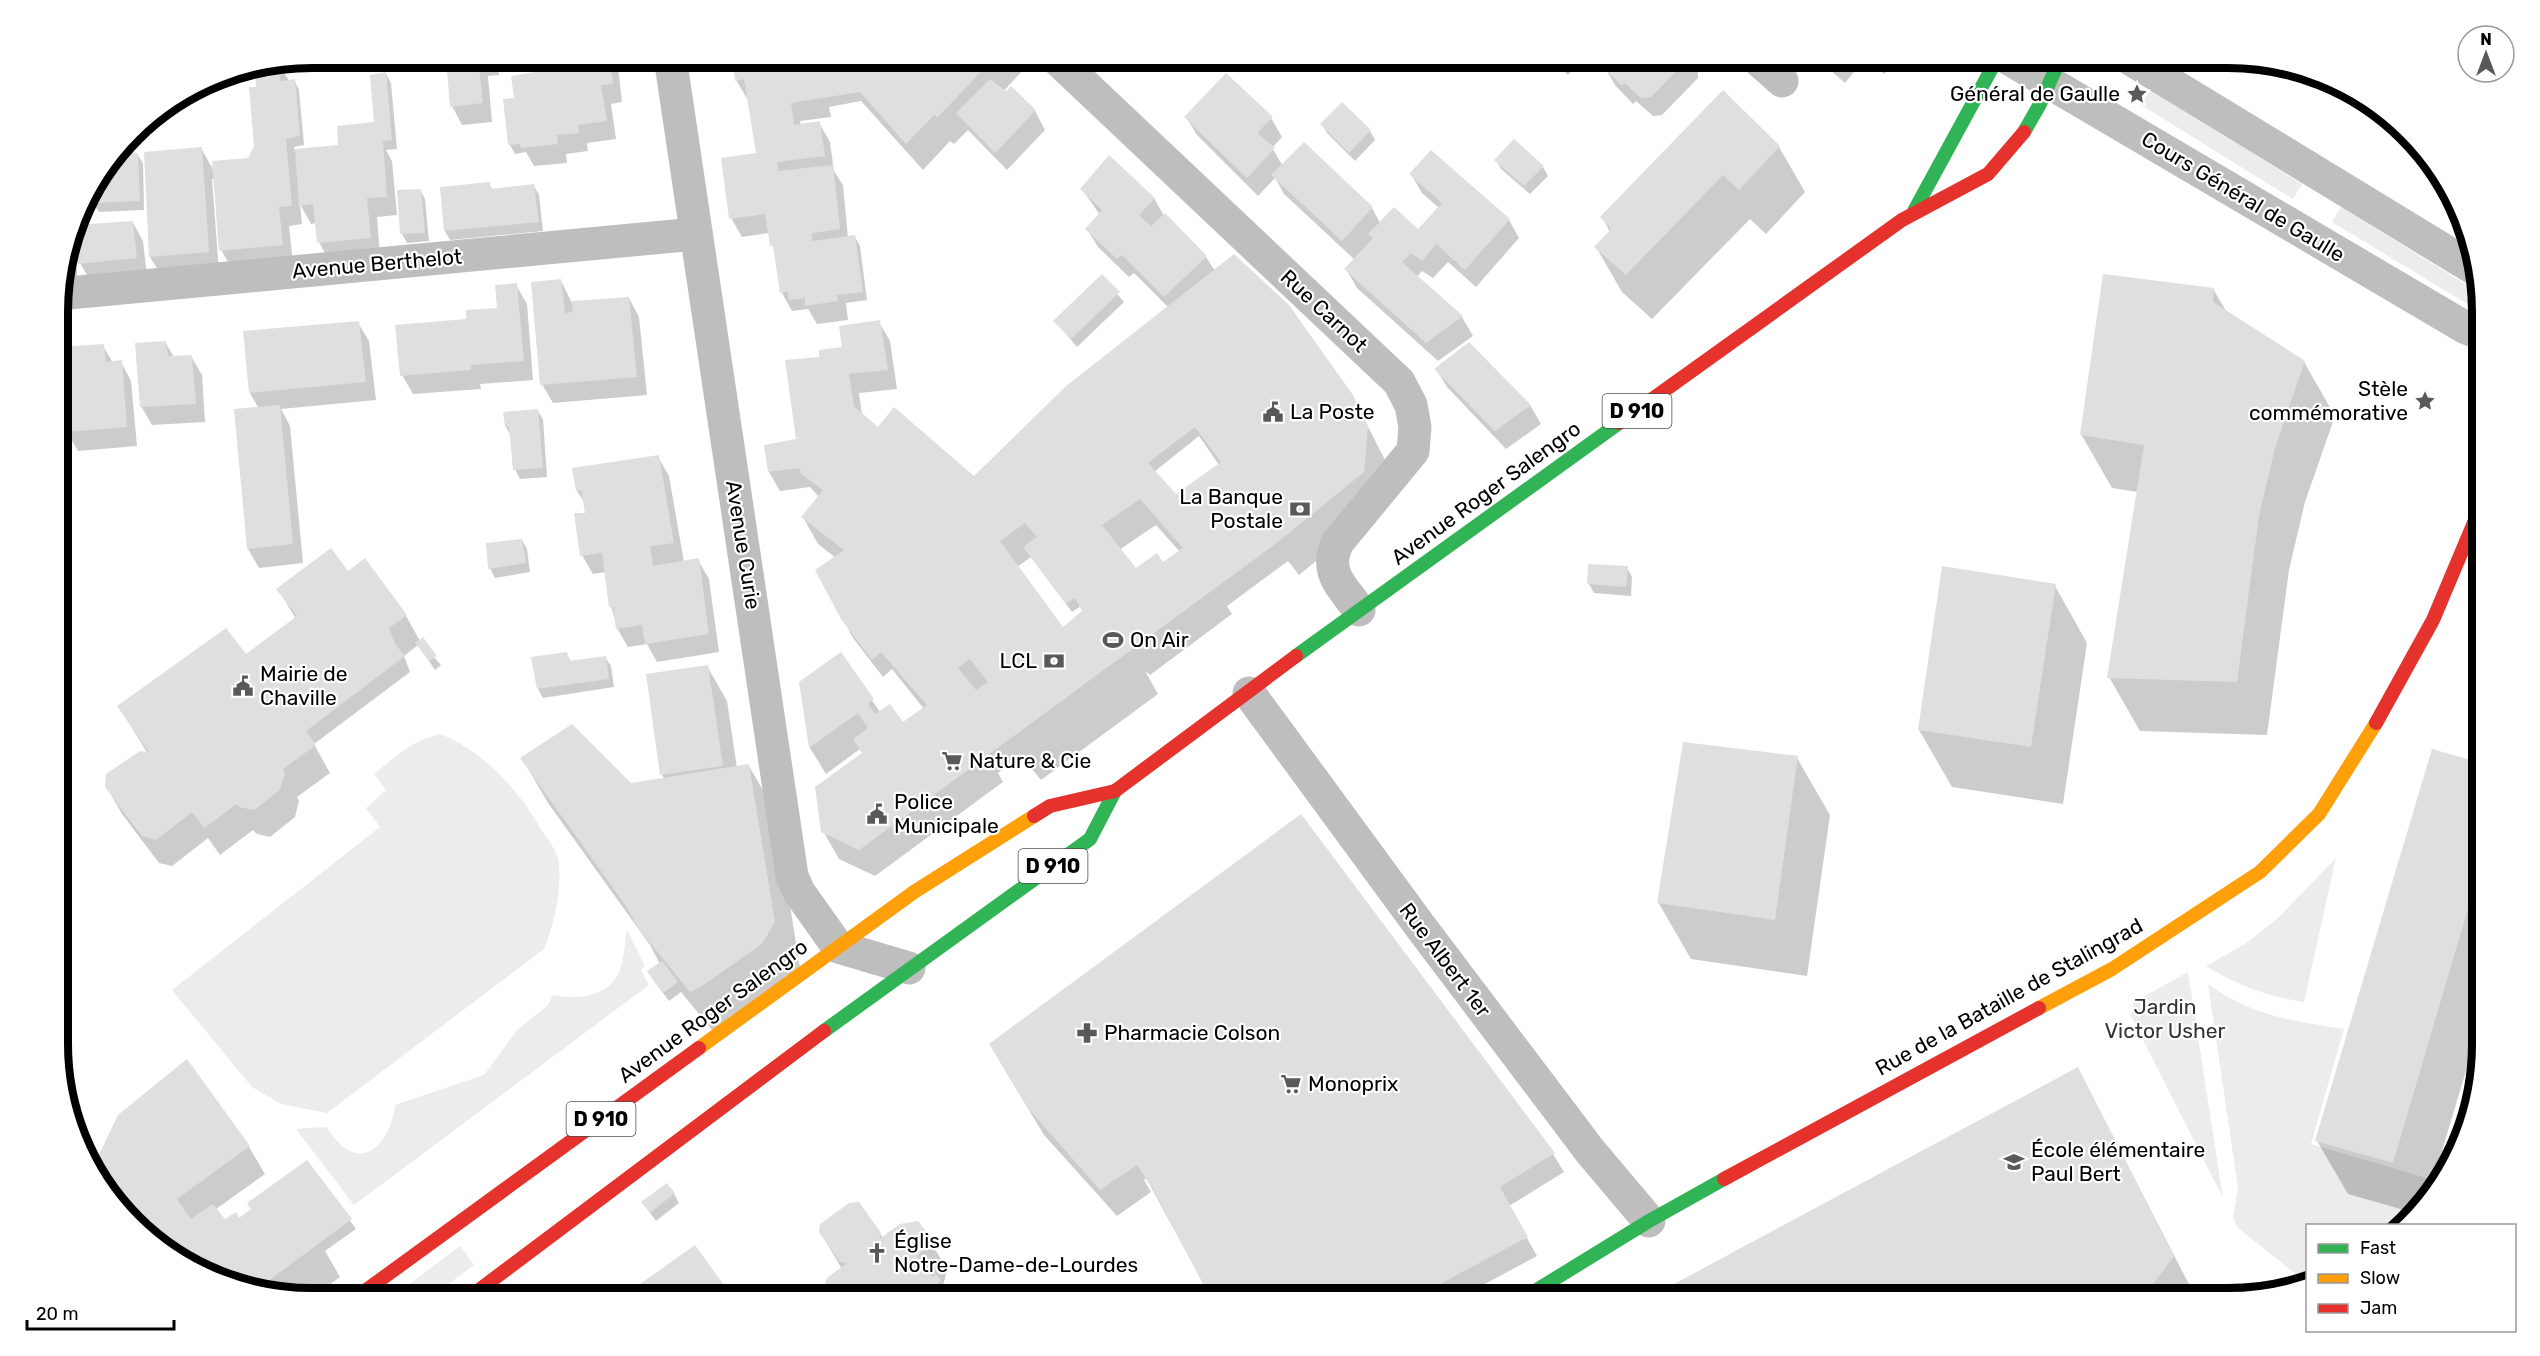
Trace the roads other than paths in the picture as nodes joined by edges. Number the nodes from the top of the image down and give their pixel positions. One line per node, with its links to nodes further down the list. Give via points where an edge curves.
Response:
1 (672, 68): 9 (street, Avenue Curie)
2 (1067, 68): 14 (street, Rue Carnot, via 1399,382 1411,405 1415,427 1413,451 1338,542 1331,556 1332,573)
3 (1767, 68): 7 (street)
4 (1992, 68): 8 (main road, Avenue Roger Salengro / D 910)
5 (2145, 68): 10 (street)
6 (2056, 70): 8 (main road, Avenue Roger Salengro / D 910, via 2011,150 1987,175); 12 (street, Cours Général de Gaulle)
7 (1782, 81)
8 (1914, 211): 14 (main road, Avenue Roger Salengro / D 910)
9 (696, 234): 11 (street, Avenue Berthelot); 17 (street, Avenue Curie, via 792,876)
10 (2468, 265)
11 (68, 293)
12 (2472, 330)
13 (2472, 528): 19 (main road, Rue de la Bataille de Stalingrad, via 2433,621 2364,747 2319,814 2260,873 2112,969)
14 (1359, 610): 15 (main road, Avenue Roger Salengro / D 910)
15 (1249, 693): 16 (main road, Avenue Roger Salengro / D 910); 19 (street, Rue Albert 1er, via 1496,1027)
16 (1115, 792): 17 (main road, Avenue Roger Salengro / D 910, via 1050,806 914,892); 18 (main road, Avenue Roger Salengro / D 910, via 1090,839)
17 (838, 947): 18 (street); 20 (main road, Avenue Roger Salengro / D 910)
18 (909, 968): 21 (main road, Avenue Roger Salengro / D 910)
19 (1649, 1221): 22 (main road, Rue de la Bataille de Stalingrad)
20 (369, 1288)
21 (482, 1288)
22 (1540, 1288)

